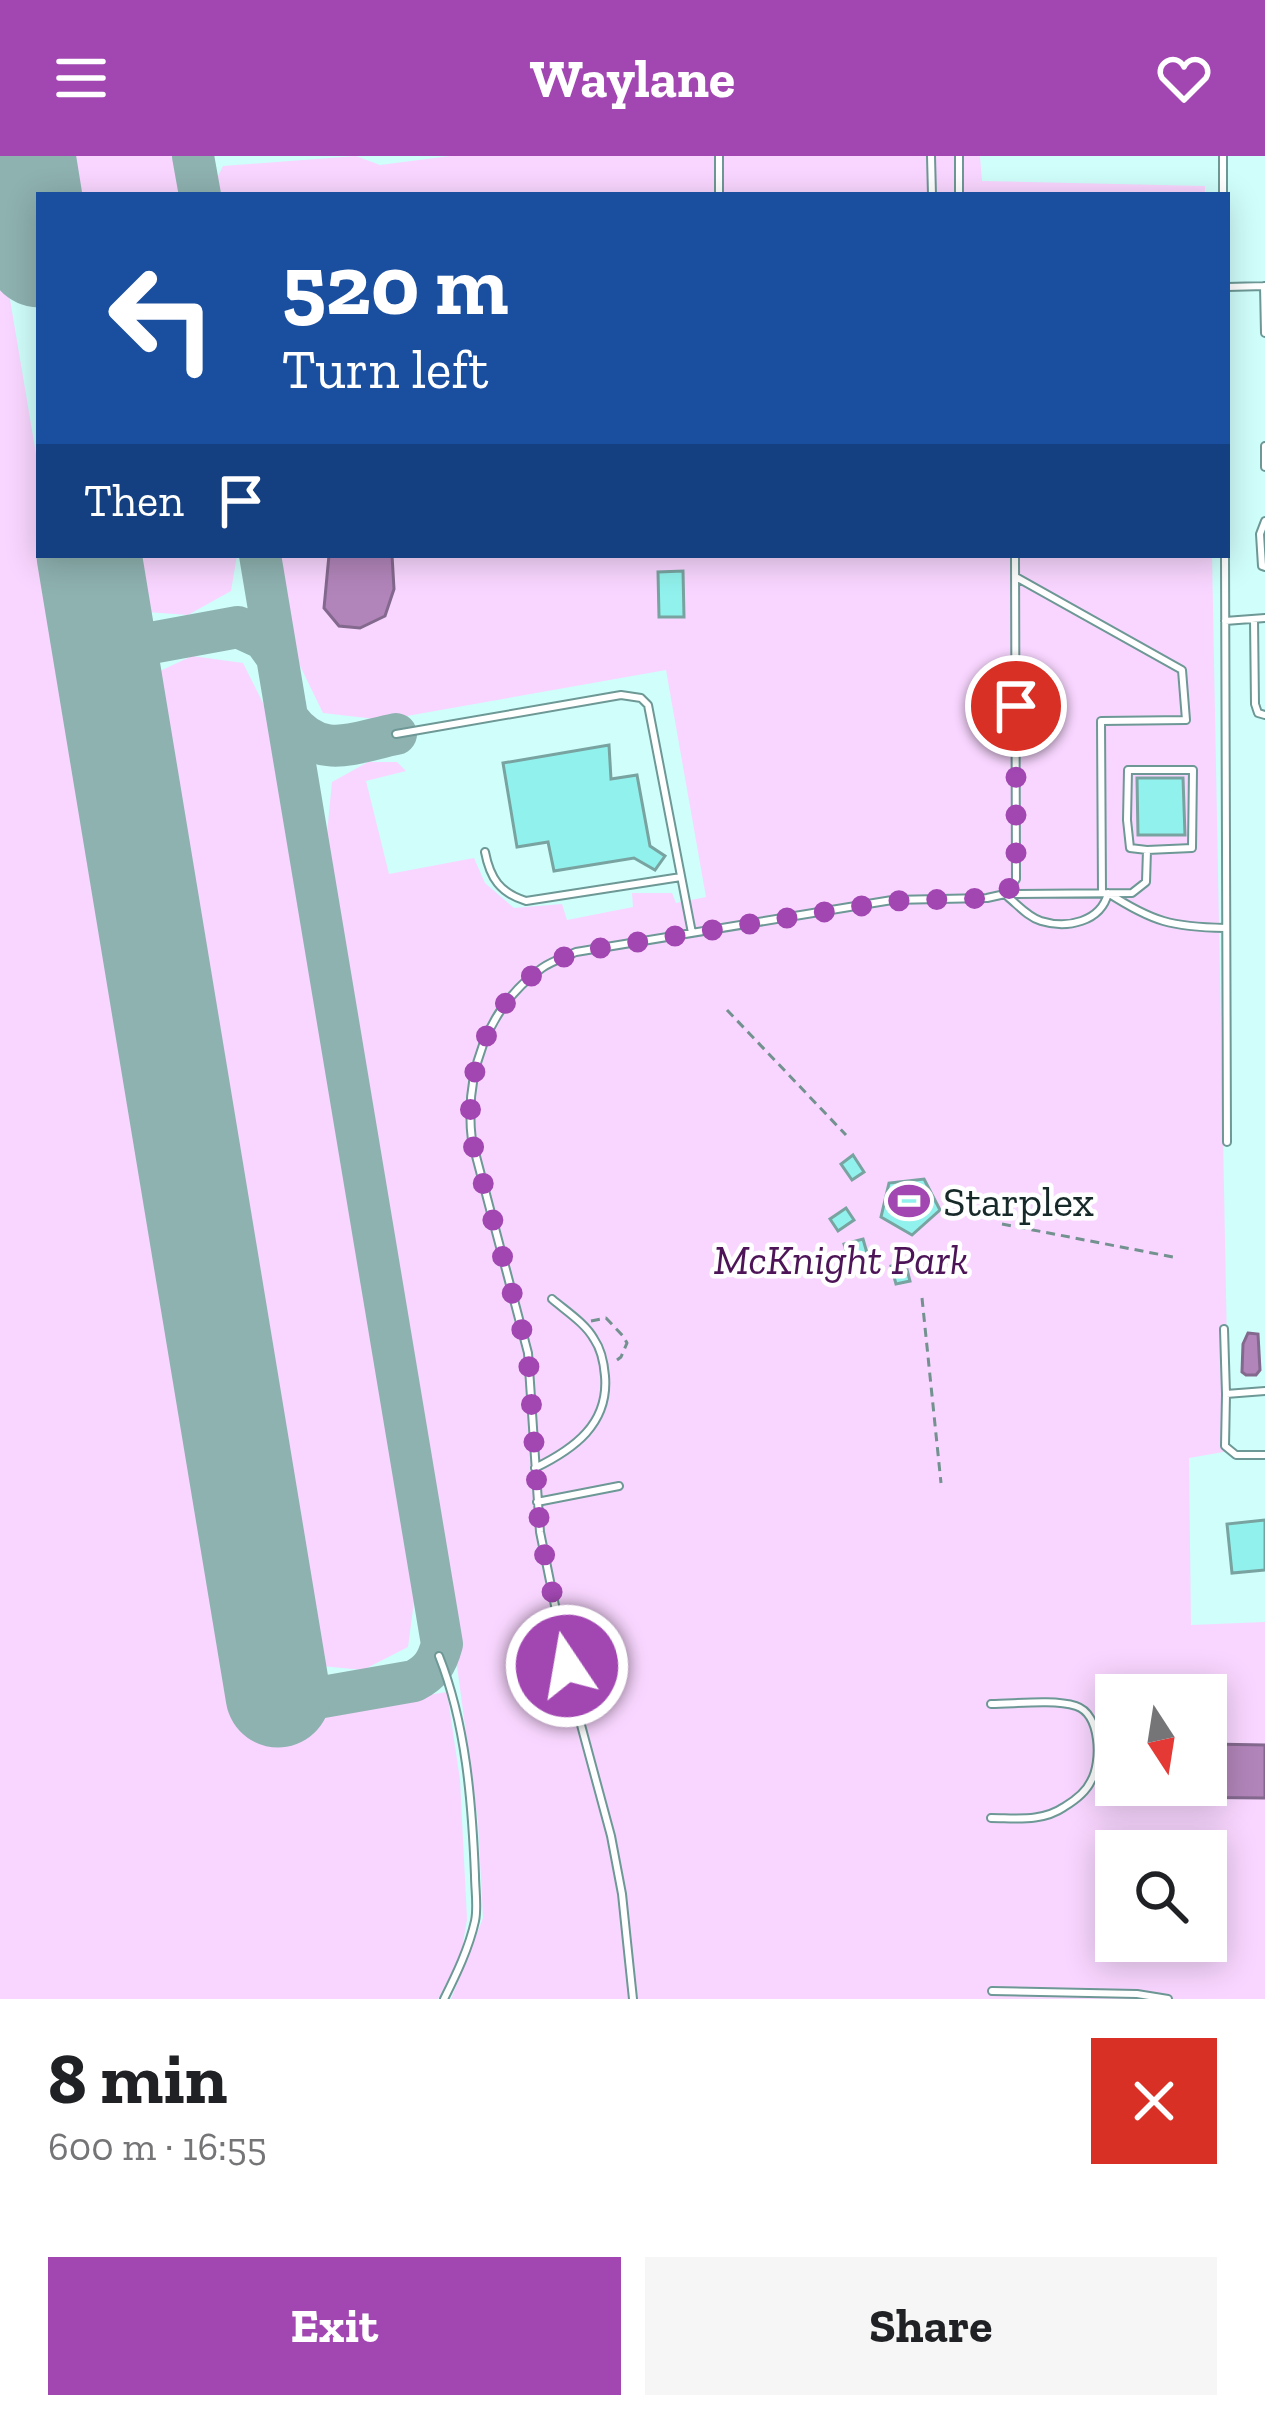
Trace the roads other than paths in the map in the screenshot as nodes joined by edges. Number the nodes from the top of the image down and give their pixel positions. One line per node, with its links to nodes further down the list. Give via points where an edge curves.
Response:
1 (719, 156): 5 (lane)
2 (931, 156): 6 (lane)
3 (959, 156): 7 (lane)
4 (1223, 156): 8 (lane)
5 (719, 192)
6 (932, 192)
7 (958, 192)
8 (1223, 192)
9 (1230, 286): 10 (lane)
10 (1264, 286): 11 (lane)
11 (1265, 333)
12 (1264, 446): 13 (lane)
13 (1265, 467)
14 (1265, 521): 17 (lane)
15 (1015, 558): 18 (lane)
16 (1225, 558): 21 (lane)
17 (1265, 567)
18 (1016, 577): 29 (lane, via 1182,670 1186,720 1101,721); 30 (lane, via 1016,879)
19 (1265, 618): 20 (lane)
20 (1254, 619): 21 (lane); 23 (lane)
21 (1225, 621): 31 (lane)
22 (1265, 651): 23 (lane)
23 (1254, 652): 24 (lane, via 1255,704)
24 (1265, 715)
25 (396, 734): 28 (lane, via 641,698)
26 (1147, 850): 26 (lane, via 1130,848 1128,770 1193,770 1192,848); 29 (lane, via 1146,882 1132,893)
27 (485, 852): 28 (lane, via 493,879 526,901)
28 (681, 877): 32 (lane)
29 (1105, 893): 30 (lane); 30 (lane, via 1095,914 1065,923 1040,920); 31 (lane, via 1178,927)
30 (1005, 894): 32 (lane, via 892,901)
31 (1225, 928): 33 (lane)
32 (692, 933): 39 (lane, via 576,952 544,966 495,1017 480,1048 468,1112 528,1353)
33 (1226, 1142)
34 (552, 1299): 39 (lane, via 595,1339 607,1392 580,1442)
35 (1223, 1329): 37 (lane)
36 (1265, 1391): 37 (lane)
37 (1226, 1394): 38 (lane, via 1225,1446 1236,1456)
38 (1265, 1455)
39 (535, 1468): 41 (lane)
40 (619, 1486): 41 (lane)
41 (537, 1502): 48 (lane, via 574,1699 611,1836)
42 (439, 1656): 47 (lane, via 465,1767 476,1919)
43 (991, 1704): 44 (lane, via 1074,1705 1089,1713 1096,1743 1094,1779 1062,1809 1042,1818)
44 (991, 1818)
45 (992, 1991): 46 (lane)
46 (1042, 1995): 49 (lane)
47 (444, 1999)
48 (633, 1999)
49 (1168, 1999)

